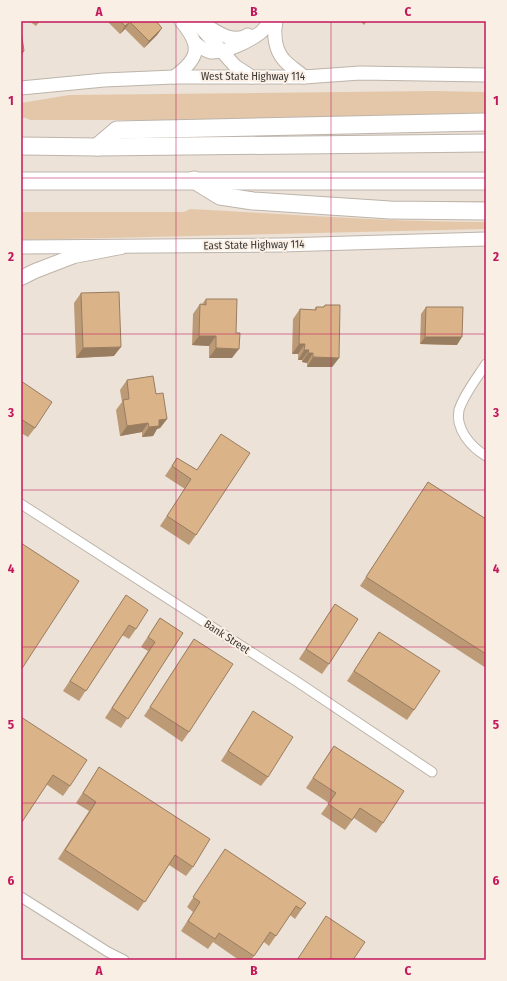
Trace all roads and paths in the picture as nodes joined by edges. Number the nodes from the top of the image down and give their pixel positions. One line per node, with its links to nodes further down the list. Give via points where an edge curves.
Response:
1 (181, 21): 7 (main road)
2 (195, 21): 8 (main road)
3 (199, 21): 4 (main road, via 220,34 236,38 246,37)
4 (265, 21)
5 (270, 21): 8 (main road, via 261,32 237,46)
6 (276, 21): 12 (main road, via 275,42 284,60)
7 (195, 43): 8 (main road, via 210,52); 10 (main road, via 192,60)
8 (220, 51): 11 (main road, via 235,66)
9 (486, 75): 12 (main road, West State Highway 114, via 360,73)
10 (174, 77): 11 (main road, West State Highway 114); 13 (main road, West State Highway 114, via 104,80)
11 (252, 77): 12 (main road, West State Highway 114)
12 (304, 77)
13 (21, 88)
14 (486, 122): 17 (highway, via 117,130)
15 (486, 144): 17 (highway)
16 (21, 146): 17 (highway)
17 (97, 147)
18 (194, 180): 19 (highway); 20 (highway); 21 (highway, via 220,196 253,201 390,210)
19 (21, 181)
20 (486, 181)
21 (486, 211)
22 (486, 238): 24 (main road, East State Highway 114, via 344,244)
23 (21, 247): 24 (main road, East State Highway 114)
24 (121, 247): 25 (main road, via 74,256)
25 (21, 278)
26 (486, 364): 27 (street, via 464,398 459,412 460,425 471,446)
27 (486, 456)
28 (21, 504): 29 (street, Bank Street, via 290,677)
29 (432, 772)
30 (21, 896): 31 (street)
31 (124, 960)

